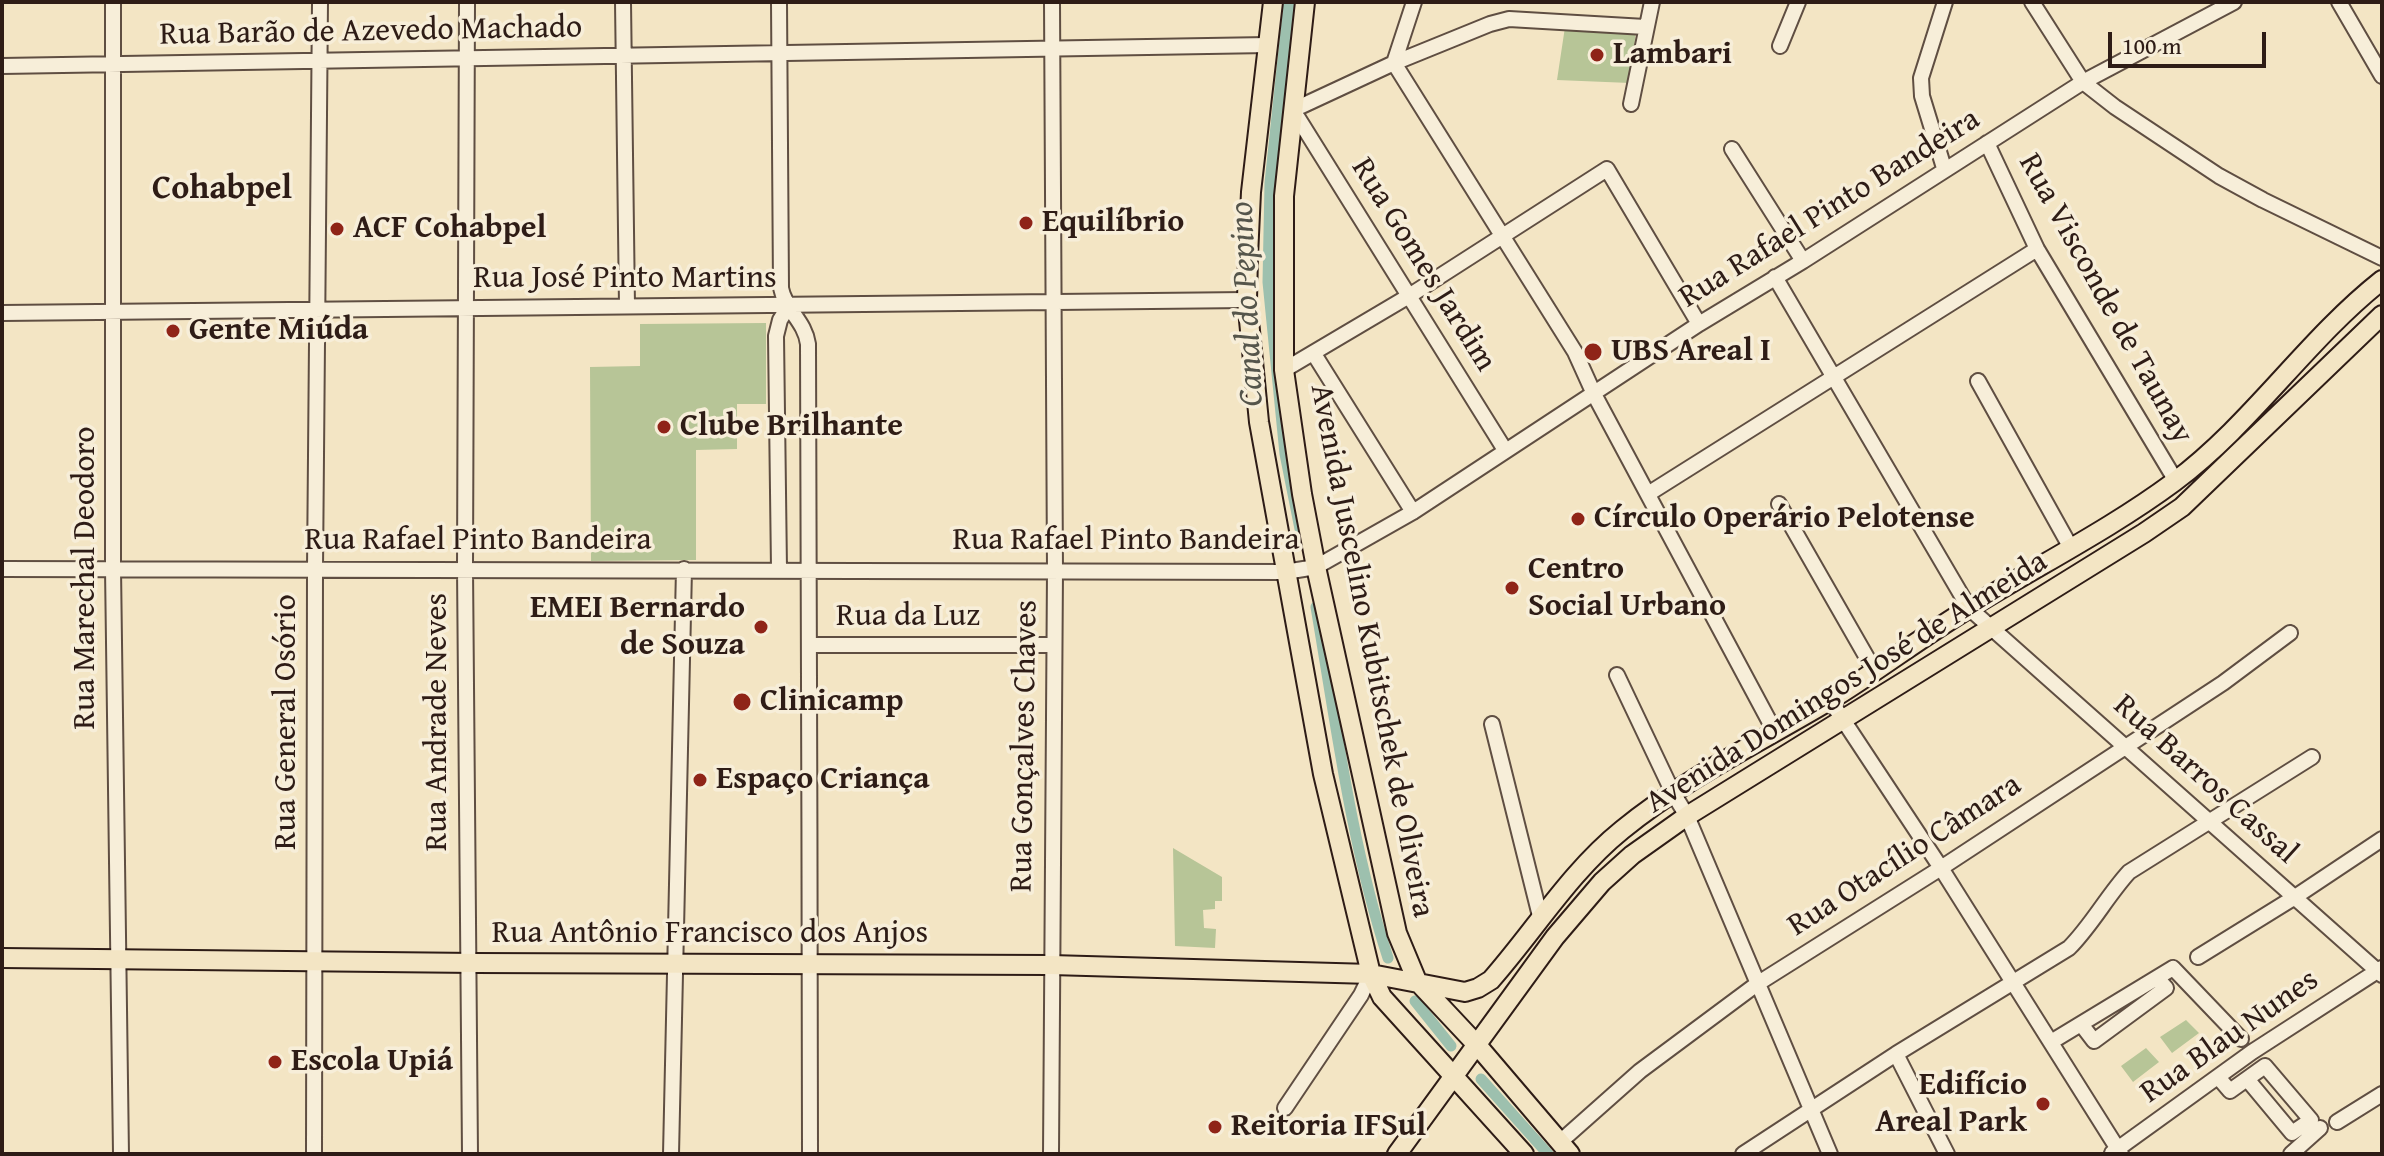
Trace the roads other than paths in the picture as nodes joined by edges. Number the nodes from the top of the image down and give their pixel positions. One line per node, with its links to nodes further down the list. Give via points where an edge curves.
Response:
1 (113, 2): 25 (street, Rua Marechal Deodoro)
2 (320, 2): 23 (street, Rua General Osório)
3 (467, 2): 22 (street, Rua Andrade Neves)
4 (623, 2): 21 (street)
5 (779, 2): 20 (street)
6 (1052, 2): 19 (street, Rua Gonçalves Chaves)
7 (1273, 2): 17 (main road, Avenida Juscelino Kubitschek de Oliveira)
8 (1305, 2): 30 (main road, Avenida Juscelino Kubitschek de Oliveira)
9 (1414, 2): 24 (street)
10 (1652, 2): 16 (street)
11 (1798, 2): 18 (street)
12 (1945, 2): 33 (street, via 1921,78)
13 (2032, 2): 28 (street)
14 (2234, 2): 28 (street, Rua Rafael Pinto Bandeira)
15 (2339, 2): 27 (street)
16 (1645, 27): 24 (street, via 1509,19); 29 (street)
17 (1268, 45): 19 (street, Rua Barão de Azevedo Machado); 34 (main road, Avenida Juscelino Kubitschek de Oliveira)
18 (1780, 46)
19 (1054, 48): 20 (street, Rua Barão de Azevedo Machado); 44 (street, Rua Gonçalves Chaves)
20 (779, 53): 21 (street, Rua Barão de Azevedo Machado); 46 (street, via 781,288)
21 (624, 55): 22 (street, Rua Barão de Azevedo Machado); 45 (street)
22 (469, 59): 23 (street, Rua Barão de Azevedo Machado); 47 (street, Rua Andrade Neves)
23 (320, 61): 25 (street, Rua Barão de Azevedo Machado); 48 (street, Rua General Osório)
24 (1394, 63): 30 (street); 36 (street)
25 (114, 64): 26 (street, Rua Barão de Azevedo Machado); 49 (street, Rua Marechal Deodoro)
26 (2, 66)
27 (2382, 76)
28 (2083, 82): 31 (street, Rua Rafael Pinto Bandeira); 38 (street, via 2209,170)
29 (1631, 104)
30 (1293, 110): 35 (main road, Avenida Juscelino Kubitschek de Oliveira); 42 (street, Rua Gomes Jardim)
31 (1987, 143): 33 (street, Rua Rafael Pinto Bandeira); 37 (street, Rua Visconde de Taunay)
32 (1732, 149): 39 (street)
33 (1944, 168): 39 (street, Rua Rafael Pinto Bandeira)
34 (1254, 193): 35 (main road); 43 (main road, Avenida Juscelino Kubitschek de Oliveira)
35 (1280, 196): 56 (main road, Avenida Juscelino Kubitschek de Oliveira)
36 (1503, 235): 42 (street); 52 (street, via 1607,169); 59 (street, via 1575,352)
37 (2037, 249): 57 (street); 61 (street, Rua Visconde de Taunay)
38 (2382, 258)
39 (1803, 261): 40 (street, Rua Rafael Pinto Bandeira)
40 (1775, 277): 52 (street, Rua Rafael Pinto Bandeira); 57 (street, Rua Barros Cassal)
41 (2382, 280): 61 (main road, Avenida Domingos José de Almeida)
42 (1409, 296): 55 (street); 60 (street, Rua Gomes Jardim)
43 (1247, 300): 44 (street, Rua José Pinto Martins); 75 (main road, Avenida Juscelino Kubitschek de Oliveira, via 1259,422)
44 (1054, 302): 46 (street, Rua José Pinto Martins); 74 (street, Rua Gonçalves Chaves)
45 (627, 306): 46 (street, Rua José Pinto Martins); 47 (street, Rua José Pinto Martins)
46 (788, 307): 53 (street); 54 (street)
47 (467, 308): 48 (street, Rua José Pinto Martins); 67 (street, Rua Andrade Neves)
48 (319, 309): 49 (street, Rua José Pinto Martins); 70 (street, Rua General Osório)
49 (112, 312): 50 (street, Rua José Pinto Martins); 69 (street, Rua Marechal Deodoro)
50 (2, 313)
51 (2382, 315): 77 (main road, Avenida Domingos José de Almeida, via 2182,507)
52 (1699, 324): 59 (street, Rua Rafael Pinto Bandeira)
53 (807, 335): 54 (street, via 791,327); 73 (street)
54 (776, 336): 72 (street)
55 (1314, 354): 56 (street); 64 (street)
56 (1284, 370): 66 (main road, Avenida Juscelino Kubitschek de Oliveira)
57 (1833, 379): 62 (street); 76 (street, Rua Barros Cassal)
58 (1978, 381): 65 (street)
59 (1594, 394): 60 (street, Rua Rafael Pinto Bandeira); 62 (street)
60 (1505, 450): 64 (street, Rua Rafael Pinto Bandeira)
61 (2176, 481): 65 (main road, Avenida Domingos José de Almeida)
62 (1648, 494): 86 (street)
63 (1779, 504): 81 (street)
64 (1413, 512): 66 (street, Rua Rafael Pinto Bandeira)
65 (2071, 548): 76 (main road, Avenida Domingos José de Almeida)
66 (1316, 567): 75 (street, Rua Rafael Pinto Bandeira); 107 (main road, Avenida Juscelino Kubitschek de Oliveira, via 1397,933)
67 (465, 568): 70 (street, Rua Rafael Pinto Bandeira); 71 (street, Rua Rafael Pinto Bandeira); 100 (street, Rua Andrade Neves)
68 (2, 569): 69 (street, Rua Rafael Pinto Bandeira)
69 (113, 569): 70 (street, Rua Rafael Pinto Bandeira); 98 (street, Rua Marechal Deodoro)
70 (315, 569): 99 (street, Rua General Osório)
71 (684, 569): 72 (street, Rua Rafael Pinto Bandeira); 101 (street)
72 (779, 569): 73 (street, Rua Rafael Pinto Bandeira)
73 (809, 570): 74 (street, Rua Rafael Pinto Bandeira); 79 (street)
74 (1055, 571): 75 (street, Rua Rafael Pinto Bandeira); 80 (street, Rua Gonçalves Chaves)
75 (1285, 572): 105 (main road, Avenida Juscelino Kubitschek de Oliveira, via 1323,774)
76 (1969, 608): 77 (street, Rua Barros Cassal); 81 (main road, Avenida Domingos José de Almeida)
77 (1990, 627): 84 (main road, Avenida Domingos José de Almeida); 87 (street, Rua Barros Cassal)
78 (2290, 633): 87 (street, Rua Otacílio Câmara)
79 (811, 645): 80 (street, Rua da Luz); 102 (street)
80 (1053, 645): 103 (street, Rua Gonçalves Chaves)
81 (1874, 670): 83 (main road, Avenida Domingos José de Almeida)
82 (1617, 675): 89 (street)
83 (1830, 700): 84 (street); 86 (main road, Avenida Domingos José de Almeida)
84 (1844, 719): 90 (main road, Avenida Domingos José de Almeida); 93 (street)
85 (1492, 724): 95 (street)
86 (1775, 732): 89 (main road, Avenida Domingos José de Almeida)
87 (2126, 746): 91 (street, Rua Barros Cassal); 93 (street, Rua Otacílio Câmara)
88 (2312, 757): 91 (street)
89 (1673, 793): 90 (street); 95 (main road, Avenida Domingos José de Almeida, via 1598,852)
90 (1687, 816): 109 (street); 113 (main road, Avenida Domingos José de Almeida, via 1602,882)
91 (2211, 821): 94 (street, Rua Barros Cassal); 108 (street, via 2129,872 2079,939)
92 (2382, 839): 94 (street)
93 (1941, 868): 108 (street); 109 (street, Rua Otacílio Câmara)
94 (2295, 897): 96 (street); 104 (street, Rua Barros Cassal)
95 (1541, 920): 107 (main road, Avenida Domingos José de Almeida, via 1491,980 1478,988 1443,990)
96 (2198, 957)
97 (2, 958): 98 (main road, Rua Antônio Francisco dos Anjos)
98 (118, 960): 99 (main road, Rua Antônio Francisco dos Anjos); 125 (street, Rua Marechal Deodoro)
99 (316, 961): 100 (main road, Rua Antônio Francisco dos Anjos); 126 (street, Rua General Osório)
100 (467, 963): 101 (main road, Rua Antônio Francisco dos Anjos); 127 (street, Rua Andrade Neves)
101 (675, 963): 102 (main road, Rua Antônio Francisco dos Anjos); 128 (street)
102 (809, 964): 103 (main road, Rua Antônio Francisco dos Anjos); 129 (street)
103 (1051, 965): 105 (main road, Rua Antônio Francisco dos Anjos); 130 (street, Rua Gonçalves Chaves)
104 (2380, 971): 115 (street, Rua Blau Nunes)
105 (1371, 974): 107 (main road, Rua Antônio Francisco dos Anjos); 116 (main road, Avenida Juscelino Kubitschek de Oliveira, via 1382,997); 119 (street)
106 (2157, 978): 110 (street); 110 (street, via 2166,988 2094,1041); 111 (street, via 2173,968)
107 (1417, 981): 113 (main road, Avenida Juscelino Kubitschek de Oliveira)
108 (2014, 983): 112 (street); 114 (street)
109 (1757, 984): 120 (street); 123 (street, Rua Otacílio Câmara, via 1640,1071)
110 (2081, 1024): 112 (street)
111 (2241, 1039)
112 (2051, 1042): 124 (street)
113 (1477, 1045): 116 (main road, Avenida Domingos José de Almeida); 123 (main road, Avenida Juscelino Kubitschek de Oliveira)
114 (1896, 1054): 120 (street); 135 (street)
115 (2218, 1077): 117 (street, via 2230,1091); 124 (street, Rua Blau Nunes)
116 (1454, 1078): 131 (main road, Avenida Domingos José de Almeida); 132 (main road, Avenida Juscelino Kubitschek de Oliveira)
117 (2247, 1079): 117 (street, via 2265,1066 2311,1120 2292,1133)
118 (2382, 1094): 121 (street)
119 (1285, 1108)
120 (1812, 1109): 133 (street); 134 (street)
121 (2337, 1122)
122 (2320, 1128): 136 (street)
123 (1565, 1148)
124 (2117, 1152)
125 (121, 1154)
126 (314, 1154)
127 (470, 1154)
128 (671, 1154)
129 (810, 1154)
130 (1051, 1154)
131 (1397, 1154)
132 (1524, 1154)
133 (1743, 1154)
134 (1830, 1154)
135 (1947, 1154)
136 (2291, 1154)

